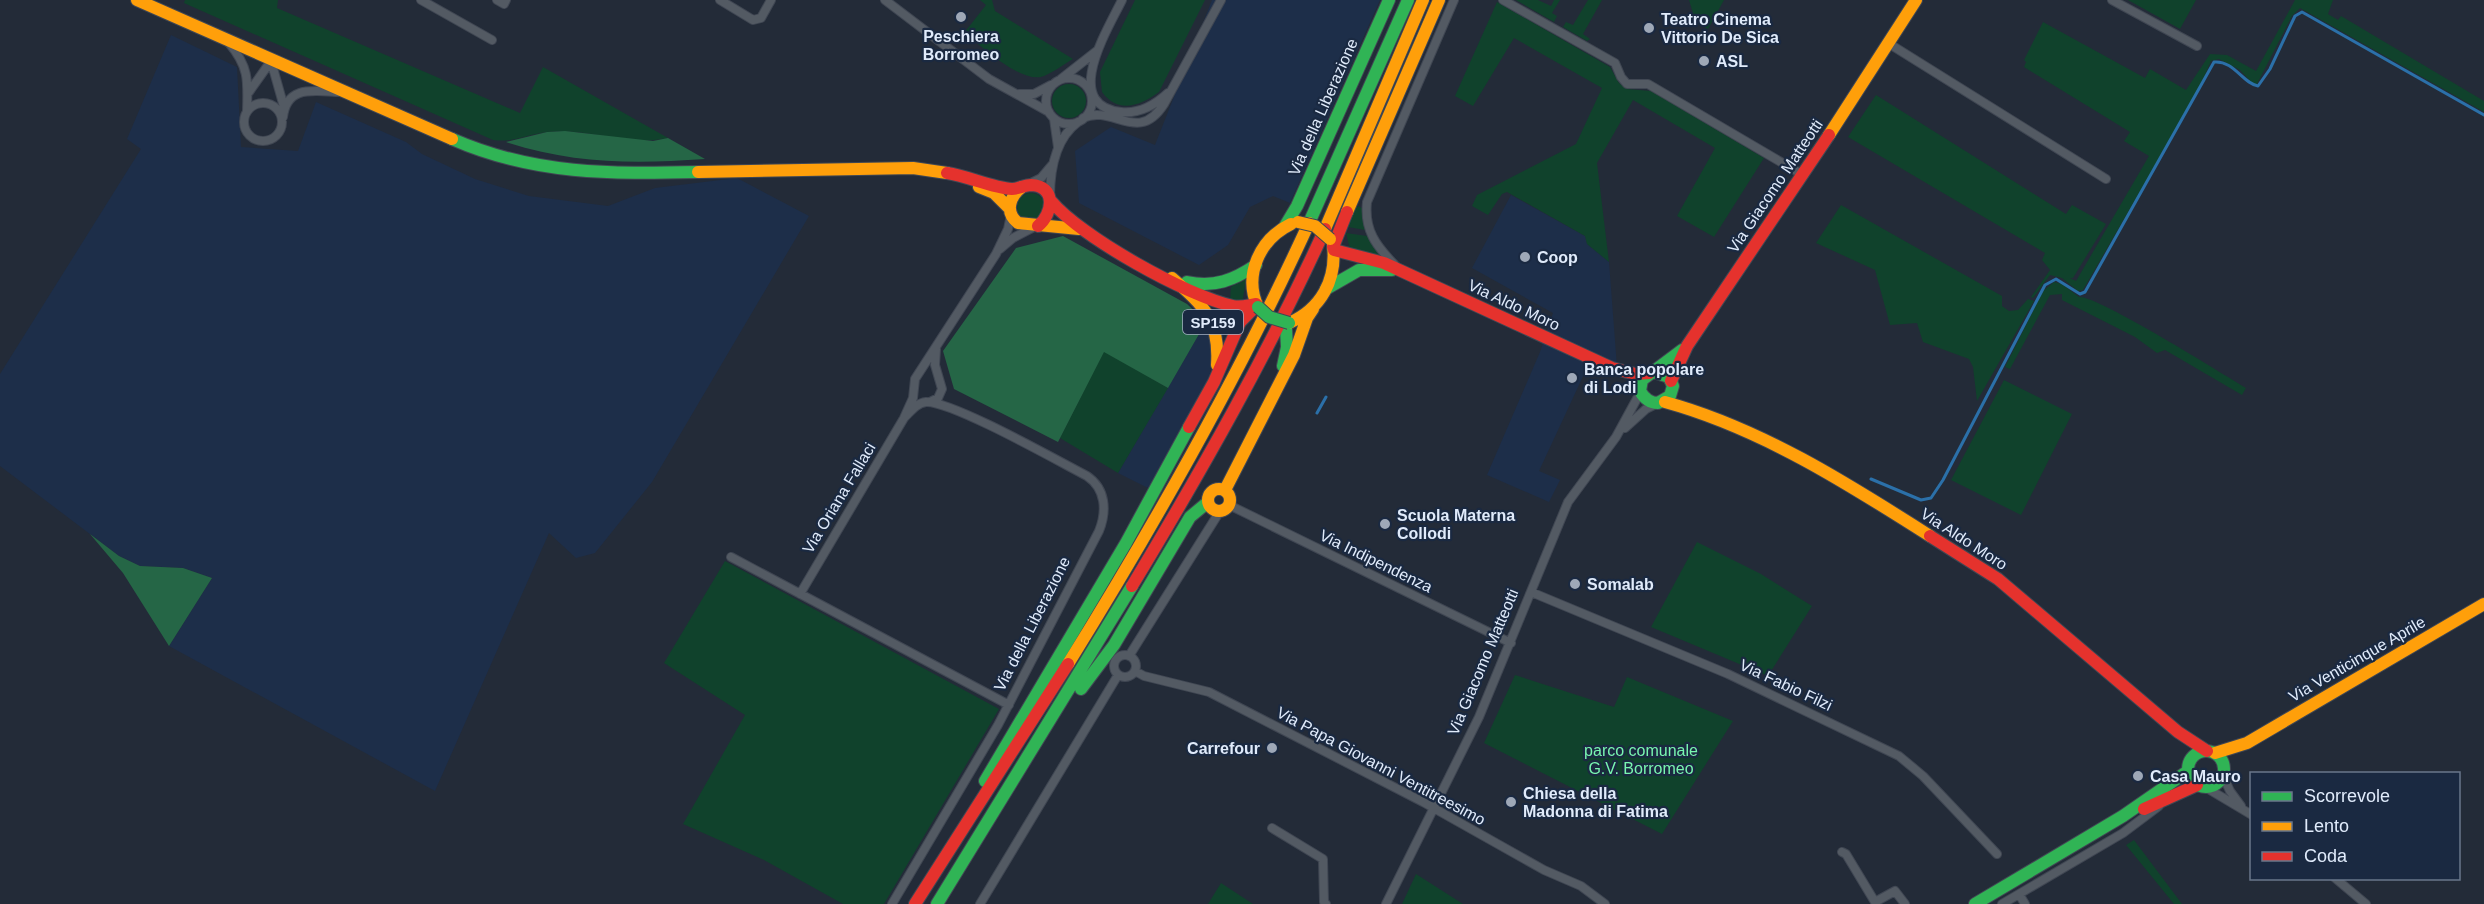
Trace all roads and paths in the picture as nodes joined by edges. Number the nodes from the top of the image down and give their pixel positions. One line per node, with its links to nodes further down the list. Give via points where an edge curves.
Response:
1 (137, 0): 17 (main road, SP159)
2 (421, 0): 16 (street)
3 (720, 0): 4 (street, via 753,20 761,18)
4 (771, 0)
5 (885, 0): 26 (street, via 970,66)
6 (1122, 0): 20 (street)
7 (1221, 0): 23 (street)
8 (1389, 0): 43 (main road, Via della Liberazione, via 1300,201)
9 (1408, 0): 99 (main road, via 1309,222 1239,366 1180,475 1025,737)
10 (1423, 0): 100 (main road, via 1330,219 1270,343 1187,496)
11 (1439, 0): 41 (main road)
12 (1454, 0): 37 (street)
13 (1503, 0): 35 (street, via 1615,63 1627,84 1648,84)
14 (1916, 0): 18 (main road, Via Giacomo Matteotti)
15 (2112, 0): 19 (street)
16 (492, 40)
17 (229, 42): 21 (main road, SP159); 25 (street, via 243,60)
18 (1888, 43): 35 (main road, Via Giacomo Matteotti); 36 (street)
19 (2197, 46)
20 (1099, 50): 22 (street); 23 (street, via 1091,92 1107,108 1129,112 1148,107)
21 (271, 61): 24 (main road, SP159); 25 (street); 27 (street)
22 (1056, 82): 26 (street, via 1034,94); 29 (street, via 1047,95); 30 (street, via 1074,79 1087,88 1091,103)
23 (1172, 88): 30 (street, via 1159,111 1142,123 1099,115)
24 (342, 92): 27 (street, via 306,89); 34 (main road, SP159, via 464,144 538,165 603,174 877,166)
25 (248, 94): 28 (street)
26 (1015, 94): 29 (street)
27 (284, 107): 31 (street)
28 (247, 111): 31 (street, via 256,104 268,103 278,109); 31 (street, via 244,128 256,140 273,138)
29 (1052, 115): 30 (street, via 1066,124); 32 (street)
30 (1082, 119): 32 (street, via 1069,130)
31 (282, 120)
32 (1058, 148): 33 (street)
33 (1052, 165): 38 (street); 39 (street)
34 (950, 175): 38 (main road, SP159, via 1013,189); 40 (main road, SP159, via 994,193)
35 (1803, 175): 55 (main road, Via Giacomo Matteotti)
36 (2106, 179)
37 (1374, 184): 41 (street); 48 (street, via 1366,210 1370,232)
38 (1023, 187): 39 (main road, SP159, via 1041,188); 40 (main road, via 1013,196)
39 (1050, 201): 42 (main road, via 1050,214); 44 (main road, SP159)
40 (1011, 211): 42 (main road, SP159, via 1020,224); 46 (street, via 1008,229)
41 (1347, 212): 45 (main road)
42 (1036, 226): 44 (main road, SP159); 46 (street, via 1013,238)
43 (1285, 226): 45 (main road, bridge, via 1298,222 1319,228); 47 (main road, via 1270,239)
44 (1080, 229): 49 (main road, SP159)
45 (1332, 245): 48 (main road, Via Aldo Moro); 50 (main road, via 1332,272)
46 (996, 254): 54 (street)
47 (1256, 265): 49 (main road, SP159, via 1217,285); 51 (main road, via 1250,283)
48 (1402, 272): 50 (main road, Via Aldo Moro, via 1362,270); 56 (main road, Via Aldo Moro)
49 (1172, 279): 51 (main road, SP159, via 1226,304); 61 (main road, SP159, via 1211,317 1219,349)
50 (1326, 289): 52 (main road)
51 (1257, 305): 53 (main road, bridge, via 1267,316); 61 (main road, via 1240,322)
52 (1313, 309): 53 (main road); 59 (main road)
53 (1285, 324): 59 (main road, via 1287,347)
54 (936, 346): 58 (street); 60 (street, via 934,360)
55 (1688, 346): 57 (main road, Via Giacomo Matteotti); 62 (main road, Via Giacomo Matteotti)
56 (1612, 368): 57 (main road, Via Aldo Moro, via 1635,374); 64 (main road, Via Aldo Moro)
57 (1652, 372): 62 (main road, via 1665,374); 64 (main road, via 1642,380)
58 (918, 375): 60 (street, via 928,372); 65 (street)
59 (1280, 378): 72 (main road)
60 (940, 379): 63 (street)
61 (1214, 382): 99 (main road, via 1126,543)
62 (1672, 384): 67 (main road, via 1670,396); 68 (main road, Via Aldo Moro)
63 (942, 389): 66 (street, via 938,398); 69 (street, Via della Liberazione)
64 (1640, 392): 67 (main road, via 1647,401); 71 (street, Via Giacomo Matteotti)
65 (913, 393): 66 (street); 70 (street)
66 (927, 402): 69 (street, Via della Liberazione); 70 (street)
67 (1660, 403): 68 (main road, Via Aldo Moro); 71 (street, Via Giacomo Matteotti, via 1640,414)
68 (1705, 413): 83 (main road, Via Aldo Moro, via 1805,461 1998,579)
69 (963, 414): 82 (street, Via della Liberazione, via 1087,476 1097,484 1104,503 1099,531)
70 (904, 418): 76 (street, Via Oriana Fallaci)
71 (1616, 437): 75 (street, Via Giacomo Matteotti, via 1568,502)
72 (1221, 490): 73 (main road, via 1210,494); 73 (main road, via 1230,498)
73 (1217, 506): 78 (street, Via Indipendenza); 79 (street); 100 (main road, via 1190,518 1114,645)
74 (731, 557): 76 (street)
75 (1531, 592): 78 (street, Via Giacomo Matteotti); 95 (street, Via Fabio Filzi, via 1728,674 1899,756)
76 (800, 594): 82 (street)
77 (2484, 604): 84 (main road, Via Venticinque Aprile)
78 (1511, 643): 90 (street, Via Giacomo Matteotti, via 1470,737)
79 (1129, 656): 80 (street, via 1136,662); 81 (street, via 1121,656 1115,662)
80 (1135, 671): 81 (street, via 1127,677); 90 (street, Via Papa Giovanni Ventitreesimo, via 1209,692)
81 (1118, 675): 101 (street)
82 (1009, 705): 98 (street, Via della Liberazione)
83 (2178, 732): 85 (main road, Via Aldo Moro); 86 (main road, via 2187,749)
84 (2247, 743): 85 (main road, Via Venticinque Aprile); 87 (main road, Via Venticinque Aprile)
85 (2211, 752): 86 (main road, via 2195,754); 87 (main road, via 2222,760)
86 (2188, 768): 88 (main road); 92 (main road)
87 (2224, 772): 88 (main road, via 2216,784); 91 (street, via 2233,796)
88 (2201, 786): 89 (main road); 91 (street)
89 (2162, 802): 92 (main road); 97 (street, via 2123,833)
90 (1432, 808): 103 (street, Via Giacomo Matteotti); 104 (street, Via Papa Giovanni Ventitreesimo, via 1581,886)
91 (2250, 814)
92 (2123, 816): 106 (main road)
93 (1272, 828): 102 (street, via 1323,859)
94 (1842, 852): 105 (street, via 1875,902 1895,891)
95 (1997, 854)
96 (2336, 880): 109 (street)
97 (2019, 894): 107 (street); 108 (street)
98 (892, 904)
99 (915, 904)
100 (938, 904)
101 (980, 904)
102 (1326, 904)
103 (1386, 904)
104 (1605, 904)
105 (1905, 904)
106 (1976, 904)
107 (2002, 904)
108 (2025, 904)
109 (2366, 904)

